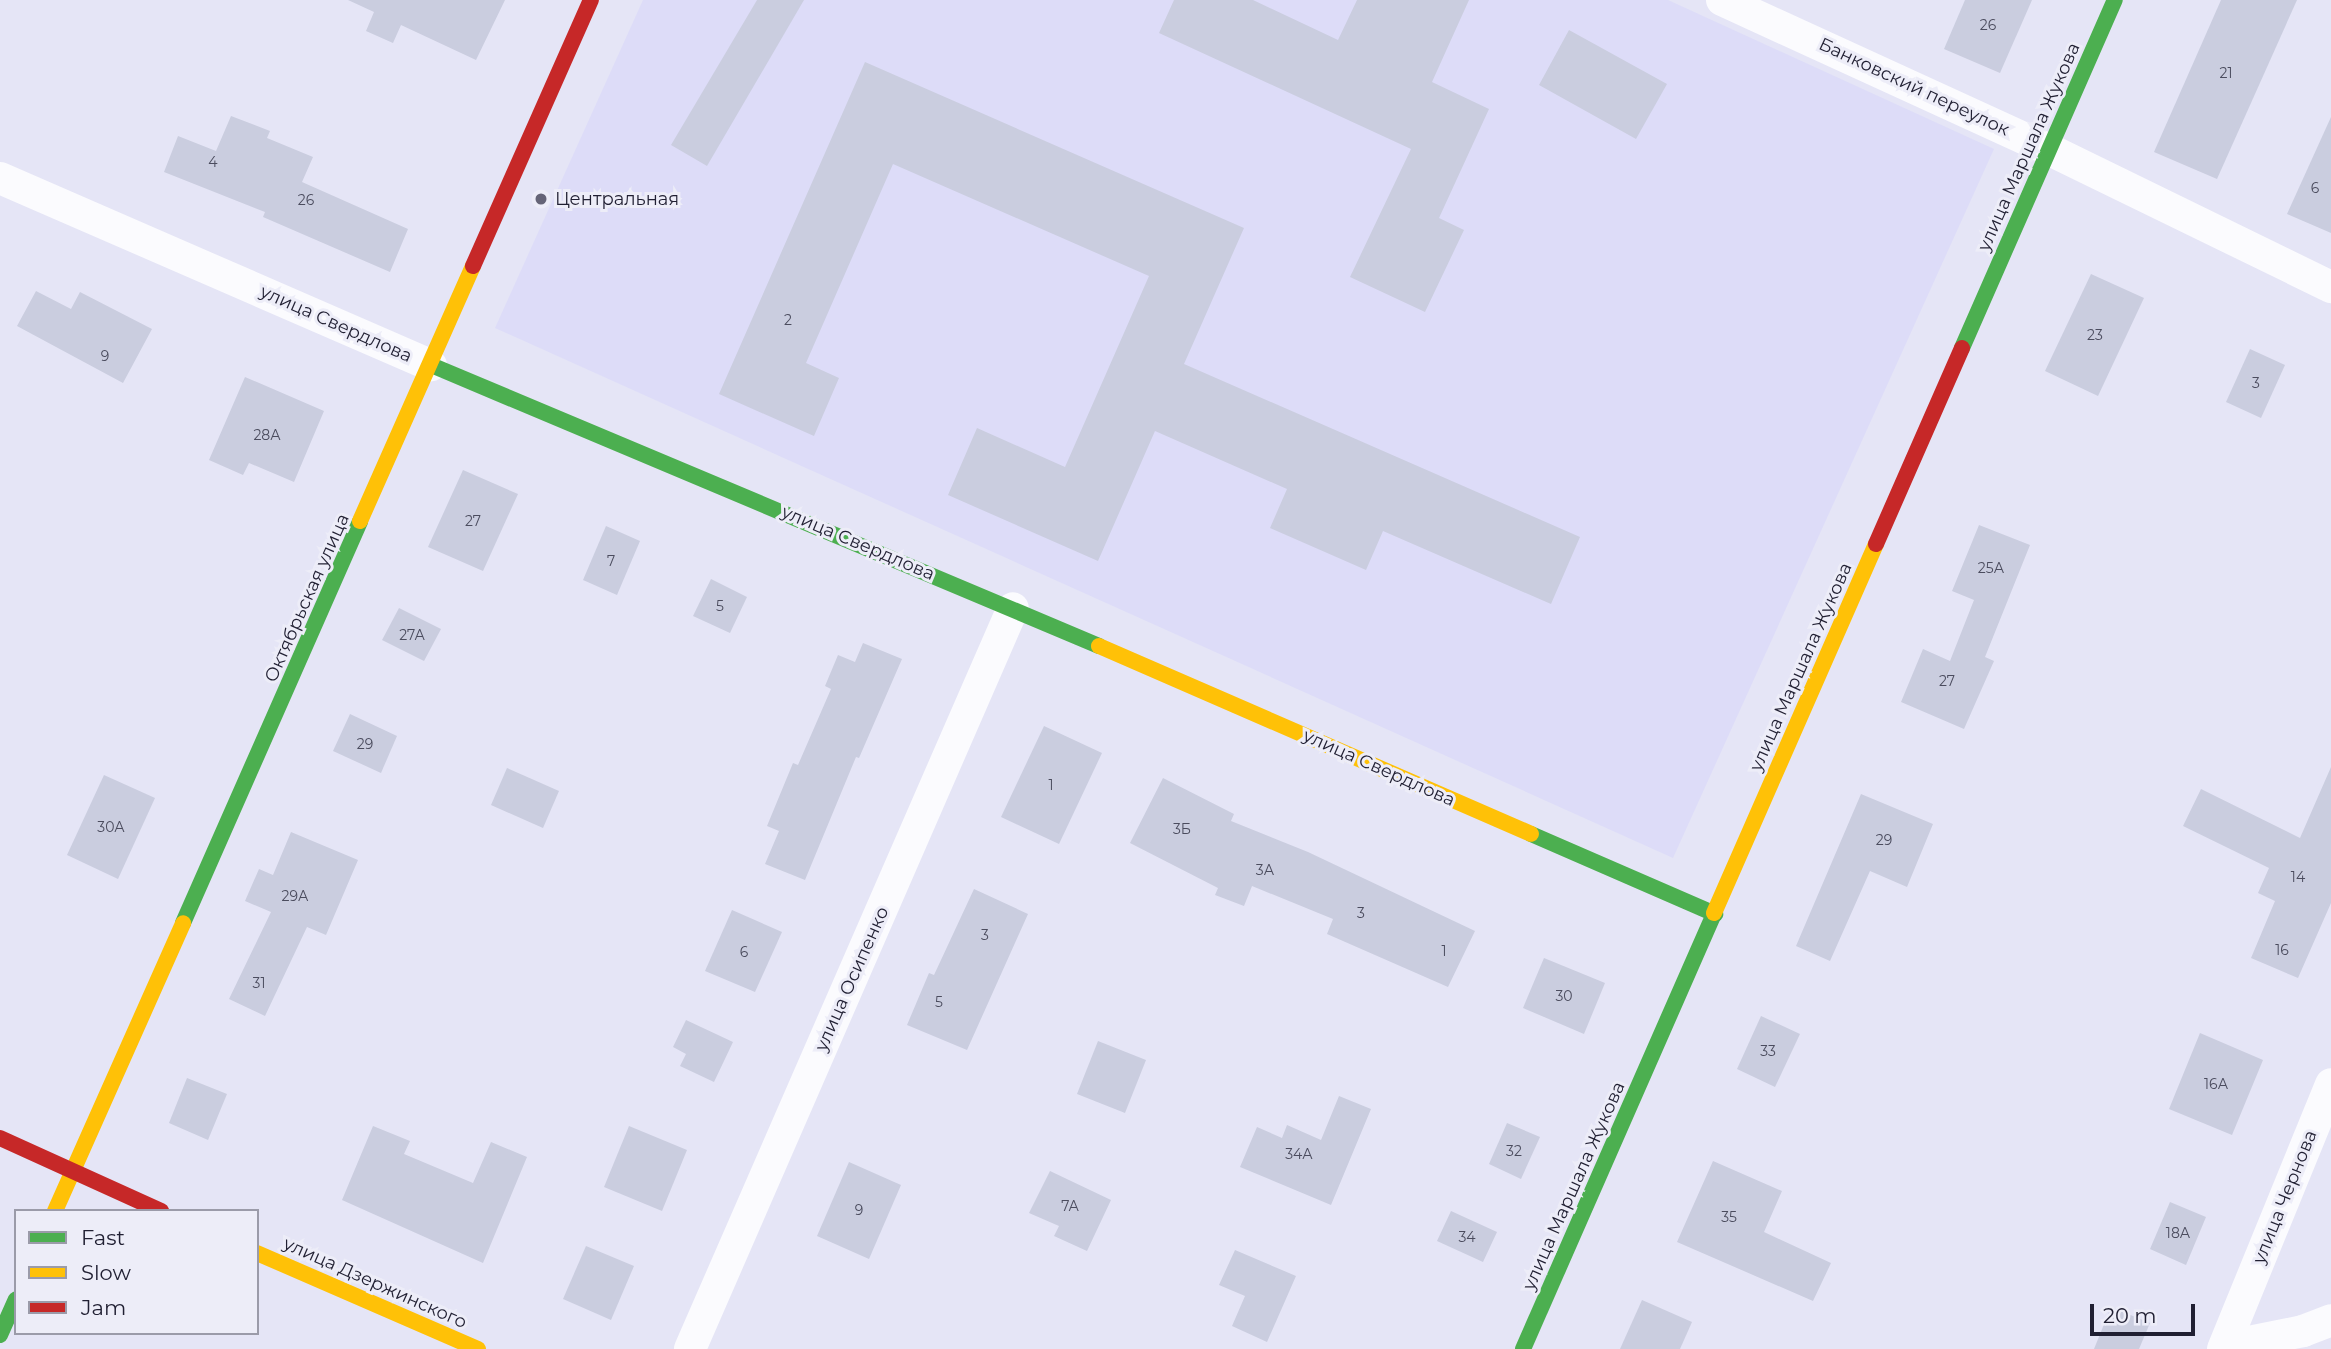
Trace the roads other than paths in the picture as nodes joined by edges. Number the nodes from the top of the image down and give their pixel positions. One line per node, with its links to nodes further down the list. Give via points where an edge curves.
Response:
1 (591, 0): 7 (street, Октябрьская улица)
2 (1722, 0): 4 (street, Банковский переулок)
3 (2115, 0): 4 (street, улица Маршала Жукова)
4 (2048, 149): 6 (street, Банковский переулок); 9 (street, улица Маршала Жукова)
5 (0, 178): 7 (street, улица Свердлова)
6 (2331, 287)
7 (431, 365): 8 (street, улица Свердлова); 12 (street, Октябрьская улица)
8 (1013, 608): 9 (street, улица Свердлова); 21 (street, улица Осипенко)
9 (1714, 914): 22 (street, улица Маршала Жукова)
10 (2331, 1084): 19 (street, улица Чернова)
11 (0, 1138): 12 (street)
12 (72, 1172): 13 (street, Октябрьская улица); 14 (street)
13 (56, 1209)
14 (156, 1209)
15 (259, 1253): 20 (street, улица Дзержинского)
16 (14, 1304): 18 (street)
17 (2331, 1320): 19 (street, via 2303,1331)
18 (0, 1335)
19 (2223, 1348)
20 (478, 1349)
21 (690, 1349)
22 (1523, 1349)

